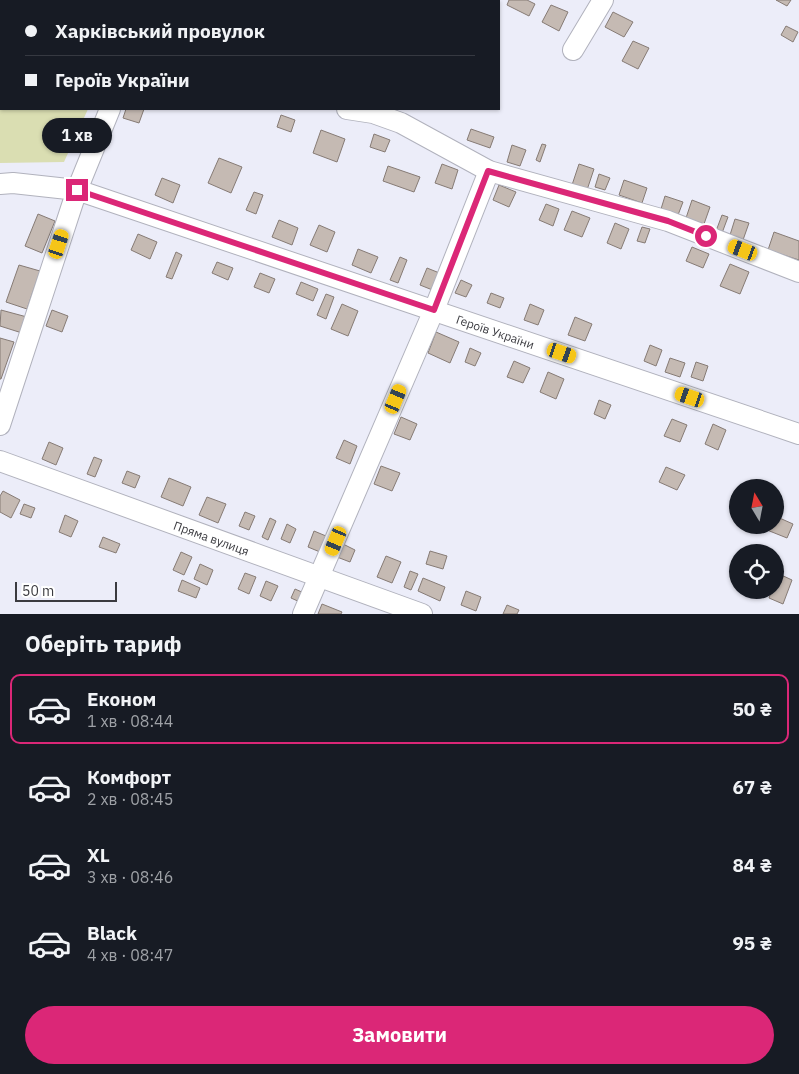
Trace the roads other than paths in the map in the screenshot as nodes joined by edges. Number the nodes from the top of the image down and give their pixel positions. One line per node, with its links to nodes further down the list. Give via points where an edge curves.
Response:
1 (603, 0): 2 (street)
2 (573, 50)
3 (110, 110): 7 (street)
4 (353, 110): 5 (street, via 401,123)
5 (488, 171): 8 (street, via 668,221); 9 (street)
6 (0, 184): 7 (street, Героїв України, via 13,182)
7 (77, 190): 9 (street, Героїв України); 10 (street)
8 (799, 272)
9 (434, 310): 11 (street, Героїв України); 13 (street)
10 (0, 425)
11 (799, 434)
12 (0, 461): 13 (street, Пряма вулиця)
13 (321, 577): 14 (street); 15 (street, Пряма вулиця)
14 (303, 614)
15 (422, 614)

